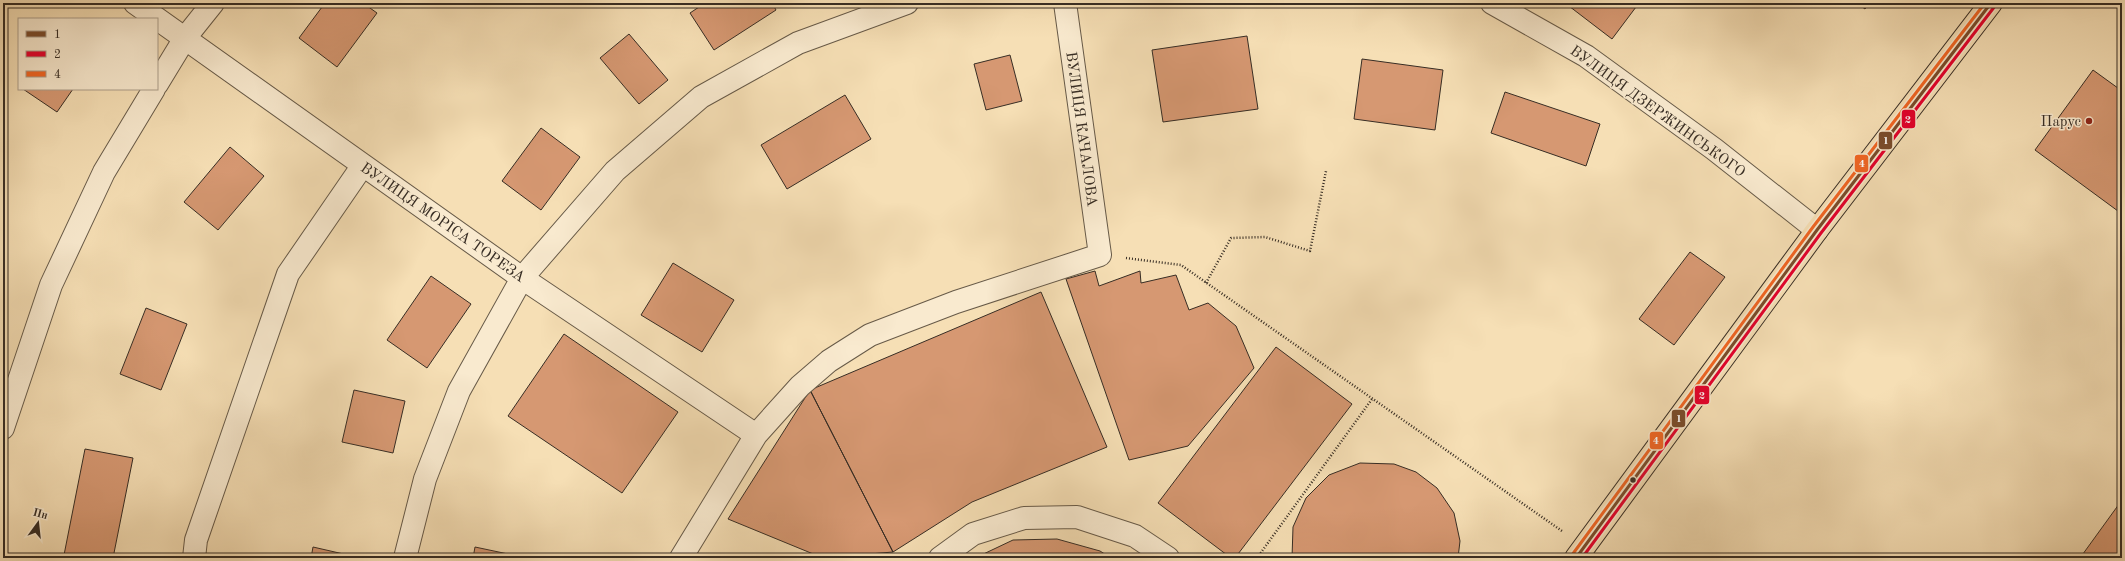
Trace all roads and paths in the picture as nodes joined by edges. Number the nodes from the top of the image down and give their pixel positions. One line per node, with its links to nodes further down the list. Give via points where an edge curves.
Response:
1 (135, 3): 7 (street, ВУЛИЦЯ МОРІСА ТОРЕЗА)
2 (213, 3): 9 (street)
3 (907, 3): 16 (street, via 798,43 701,97 615,170)
4 (1065, 3): 15 (street, ВУЛИЦЯ КАЧАЛОВА)
5 (1492, 3): 14 (street, ВУЛИЦЯ ДЗЕРЖИНСЬКОГО, via 1586,56 1714,149)
6 (1991, 3): 14 (main road)
7 (156, 18)
8 (158, 19): 9 (street, ВУЛИЦЯ МОРІСА ТОРЕЗА)
9 (185, 38): 10 (street); 12 (street, ВУЛИЦЯ МОРІСА ТОРЕЗА)
10 (158, 82)
11 (153, 90): 19 (street, via 104,172 51,285)
12 (363, 165): 16 (street, ВУЛИЦЯ МОРІСА ТОРЕЗА); 22 (street, via 288,274 196,540)
13 (1326, 171): 17 (path, via 1310,251 1265,237 1231,238)
14 (1817, 230): 21 (main road)
15 (1100, 255): 17 (path, via 1180,265); 20 (street, via 956,302 870,335 829,361 800,386)
16 (522, 278): 20 (street, ВУЛИЦЯ МОРІСА ТОРЕЗА); 23 (street, via 459,391 424,479)
17 (1206, 283): 18 (path)
18 (1372, 399): 21 (path); 27 (path)
19 (3, 428)
20 (756, 435): 24 (street)
21 (1580, 553)
22 (194, 558)
23 (405, 558)
24 (681, 558)
25 (940, 558): 26 (street, via 973,534 1024,518 1077,517 1136,536)
26 (1168, 558)
27 (1257, 558)

